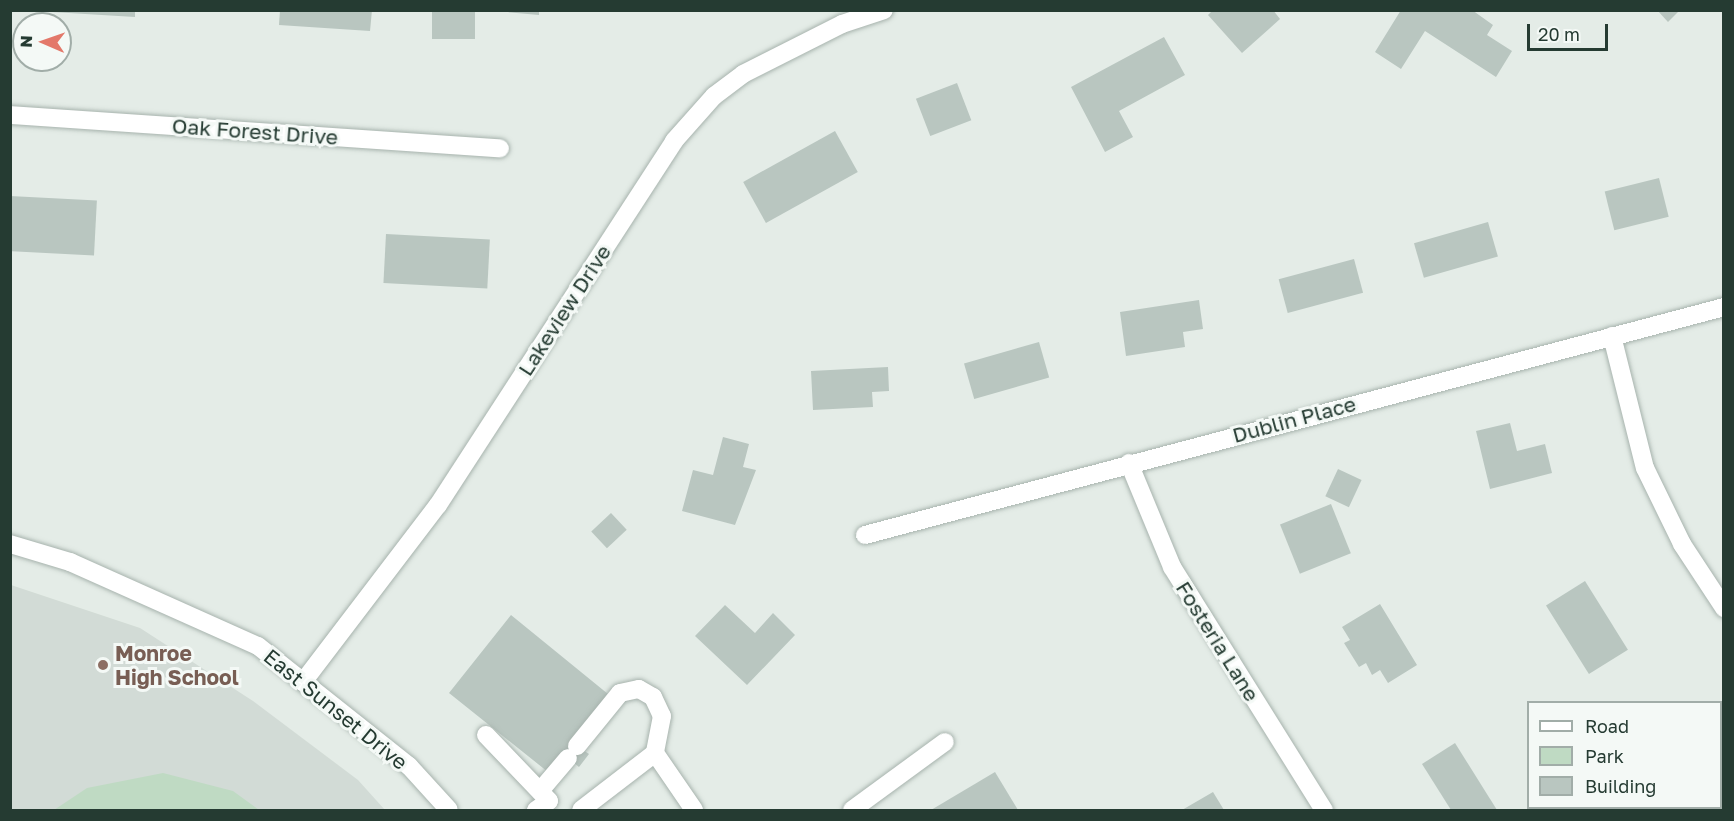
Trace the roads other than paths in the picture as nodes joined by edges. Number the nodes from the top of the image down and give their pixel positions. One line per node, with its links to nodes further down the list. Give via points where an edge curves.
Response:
1 (884, 10): 10 (street, Lakeview Drive, via 842,24 743,74 714,96 674,141 438,505)
2 (10, 115): 3 (street, Oak Forest Drive)
3 (500, 148)
4 (1724, 307): 5 (street, Dublin Place)
5 (1612, 336): 6 (street, Dublin Place); 9 (street, via 1646,468 1682,544)
6 (1129, 463): 7 (street, Dublin Place); 19 (street, Fosteria Lane, via 1172,567)
7 (865, 535)
8 (10, 544): 10 (street, East Sunset Drive, via 70,562 225,630 258,646)
9 (1724, 608)
10 (303, 682): 15 (street, East Sunset Drive, via 409,766)
11 (486, 735): 14 (street)
12 (945, 742): 18 (street)
13 (655, 753): 14 (street, via 662,716 653,697 629,689 620,693 573,752); 16 (street); 17 (street)
14 (544, 803)
15 (449, 810)
16 (581, 810)
17 (694, 810)
18 (852, 810)
19 (1324, 810)

